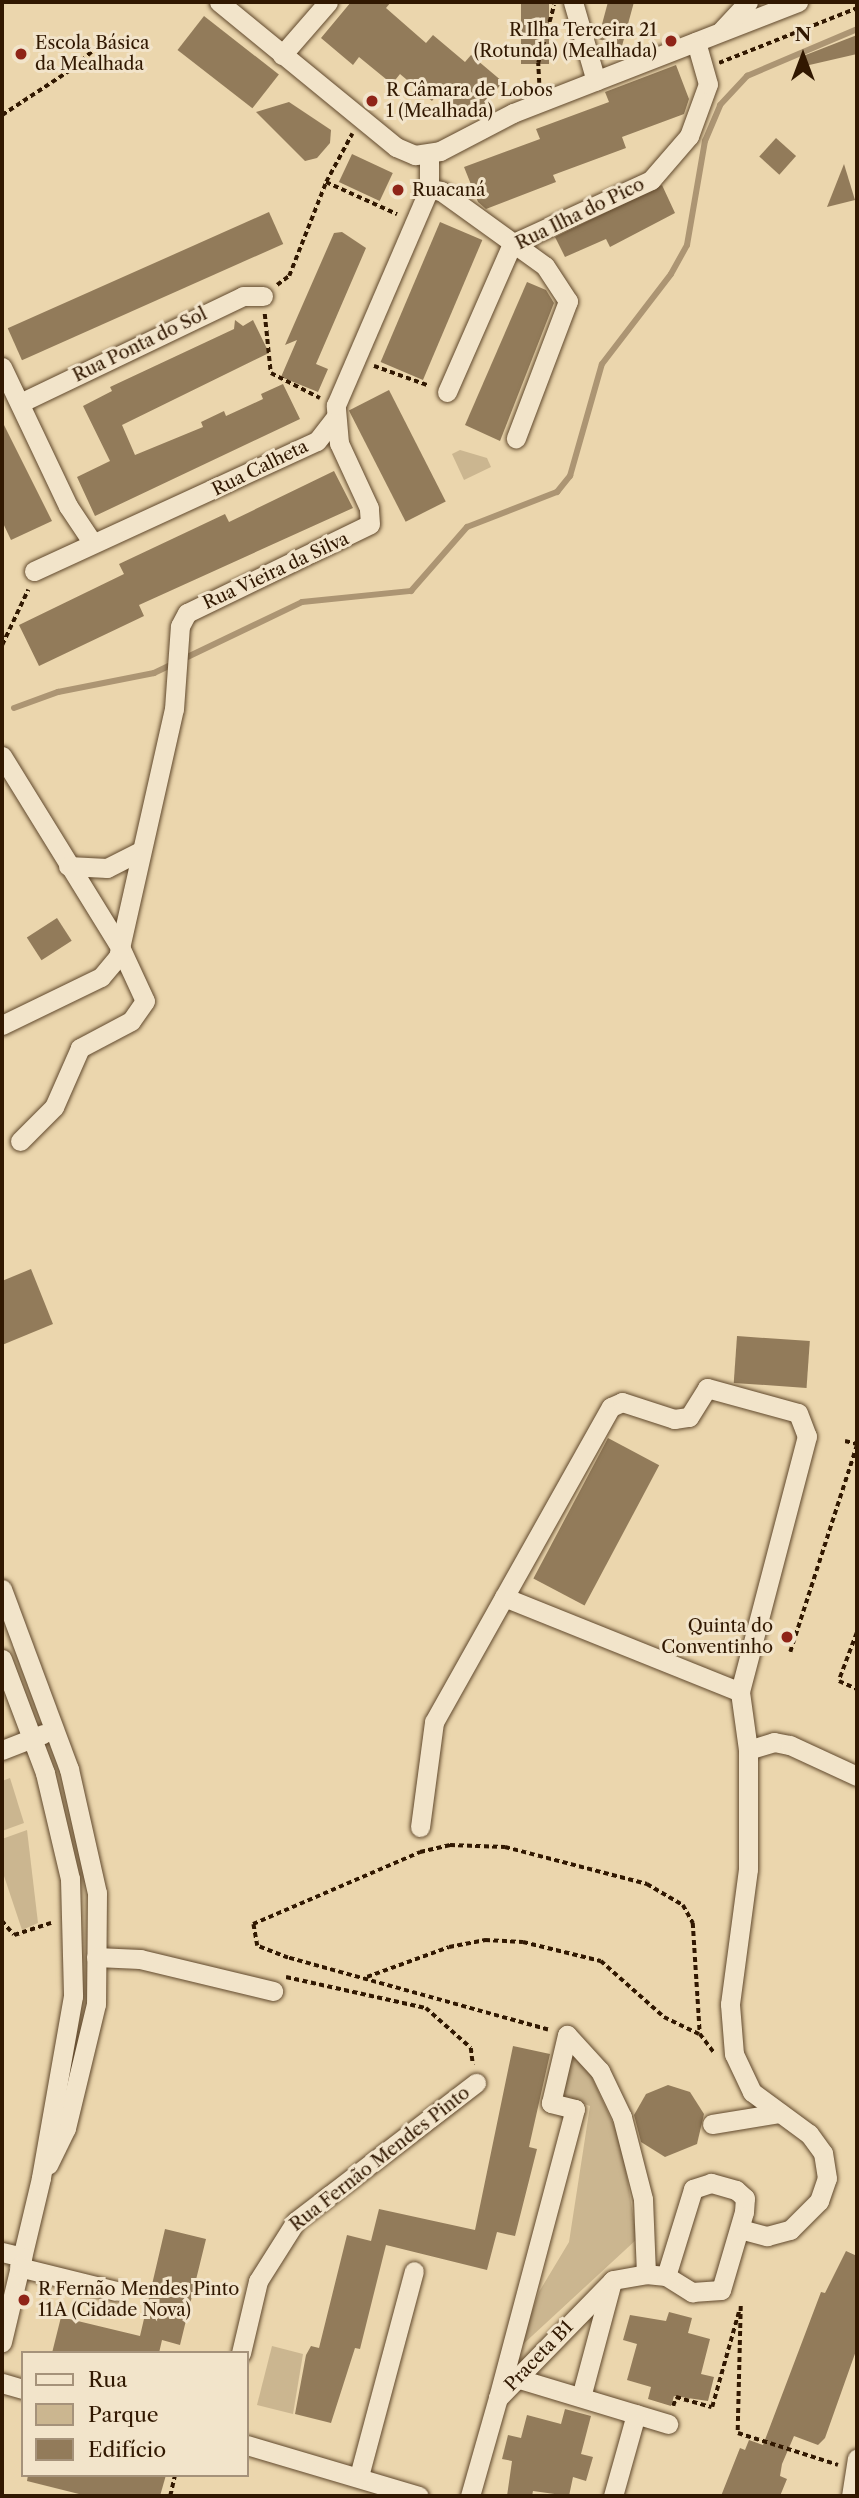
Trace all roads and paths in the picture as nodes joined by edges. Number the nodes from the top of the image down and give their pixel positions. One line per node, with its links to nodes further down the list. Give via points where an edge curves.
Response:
1 (219, 2): 11 (street)
2 (328, 2): 11 (street)
3 (556, 2): 14 (path, via 538,63)
4 (573, 2): 13 (street)
5 (748, 2): 8 (street)
6 (798, 2): 8 (street)
7 (857, 8): 12 (path)
8 (719, 34): 10 (street)
9 (103, 41): 15 (path, via 75,67)
10 (696, 42): 12 (street, Rua Ilha do Pico); 13 (street)
11 (282, 55): 16 (street)
12 (704, 69): 21 (street, Rua Ilha do Pico, via 708,84 689,136 651,180)
13 (596, 81): 14 (street)
14 (542, 102): 17 (street)
15 (2, 115)
16 (377, 132): 17 (street, via 405,152); 18 (path, via 368,143 354,131)
17 (429, 154): 19 (street, Rua Calheta)
18 (326, 182): 20 (path, via 399,215 404,205); 22 (path)
19 (429, 189): 20 (street, Rua Calheta); 21 (street, via 441,191)
20 (418, 215): 24 (street, Rua Calheta)
21 (512, 244): 26 (street, Rua Ilha do Pico); 29 (street, via 545,266 568,301)
22 (289, 276)
23 (263, 296): 27 (street, Rua Ponta do Sol, via 243,296); 28 (path, via 271,373)
24 (356, 360): 26 (path); 28 (street, Rua Calheta)
25 (2, 367): 27 (street)
26 (447, 392)
27 (20, 403): 30 (street, via 68,506)
28 (335, 411): 30 (street, Rua Calheta, via 317,440 110,540); 34 (street, Rua Vieira da Silva, via 339,443 369,508 370,524 194,609 182,620 180,679)
29 (516, 438)
30 (92, 542): 31 (street, Rua Calheta)
31 (34, 571): 32 (path)
32 (2, 645)
33 (2, 756): 35 (street)
34 (138, 852): 35 (street, via 107,868); 36 (street, Rua Vieira da Silva)
35 (68, 866): 36 (street)
36 (121, 949): 37 (street, via 101,977); 38 (street, via 145,1001 131,1021 80,1048 54,1107)
37 (2, 1025)
38 (20, 1141)
39 (845, 1441): 40 (path)
40 (857, 1444): 44 (path)
41 (2, 1589): 48 (street)
42 (504, 1597): 47 (street); 47 (street, via 611,1406 630,1403 674,1419 689,1418 707,1388 798,1413 807,1436); 53 (street, via 434,1722)
43 (857, 1633): 46 (path, via 839,1681)
44 (790, 1652)
45 (2, 1659): 49 (street)
46 (857, 1689)
47 (740, 1692): 51 (street)
48 (54, 1730): 49 (street); 56 (street, via 97,1894)
49 (32, 1739): 50 (street); 54 (street, via 70,1879)
50 (2, 1750)
51 (748, 1750): 52 (street, via 774,1742 790,1745); 61 (street, via 748,1869 730,2004)
52 (857, 1776)
53 (420, 1827)
54 (71, 1916): 55 (path, via 14,1935); 65 (street, via 73,1996)
55 (2, 1921)
56 (96, 1957): 58 (street, via 139,1959); 65 (street, via 96,2004 69,2115)
57 (365, 1978): 59 (path, via 449,1947 523,1942 600,1961 664,2017); 59 (path, via 257,1946 253,1924 420,1852 450,1845 505,1847 647,1884 683,1905 693,1923 697,1947); 60 (path)
58 (273, 1991): 62 (path, via 285,1977 426,2008 471,2048)
59 (700, 2034): 61 (path, via 709,2049)
60 (567, 2035): 70 (street, via 600,2071 622,2117 643,2199); 80 (street, via 551,2103 575,2109)
61 (741, 2072): 63 (street, via 752,2092)
62 (476, 2083): 75 (street, Rua Fernão Mendes Pinto, via 296,2221 258,2281)
63 (780, 2113): 64 (street); 66 (street, via 809,2134 823,2153 823,2189 810,2213 790,2230 767,2236)
64 (712, 2124)
65 (41, 2178): 68 (street)
66 (740, 2229): 71 (street, via 720,2290 692,2292); 71 (street, via 745,2198 725,2185 700,2185 687,2200)
67 (2, 2252): 68 (street)
68 (21, 2262): 73 (street); 74 (street)
69 (414, 2271): 85 (street)
70 (646, 2273): 71 (street); 72 (street)
71 (666, 2277)
72 (613, 2280): 76 (street, Praceta B1); 79 (street)
73 (116, 2291)
74 (2, 2342)
75 (241, 2351)
76 (516, 2378): 79 (street); 80 (street, Praceta B1)
77 (2, 2384): 78 (street)
78 (21, 2389)
79 (581, 2397): 81 (street)
80 (498, 2398): 89 (street, Praceta B1)
81 (636, 2414): 82 (street); 90 (street)
82 (671, 2415): 84 (path, via 676,2397 712,2407 741,2306 738,2433)
83 (248, 2445): 85 (street)
84 (855, 2464): 91 (street)
85 (359, 2476): 88 (street)
86 (175, 2477): 87 (path)
87 (170, 2496)
88 (419, 2496)
89 (470, 2496)
90 (613, 2496)
91 (851, 2496)

